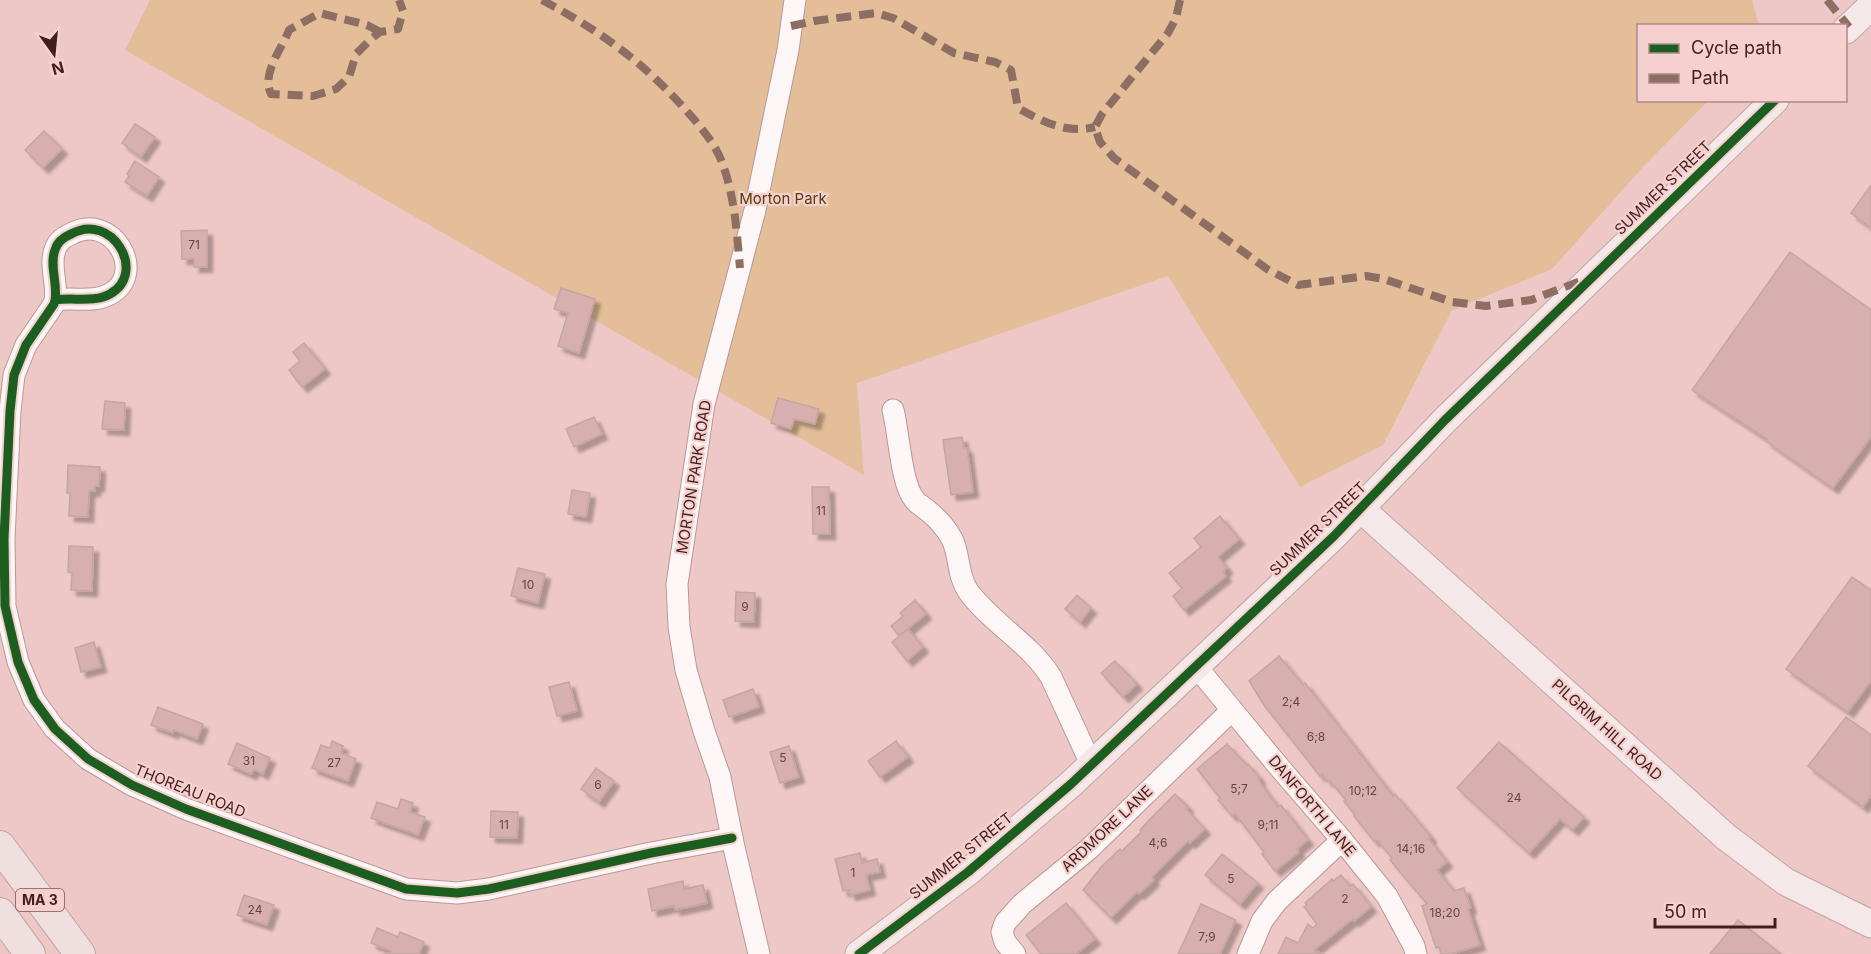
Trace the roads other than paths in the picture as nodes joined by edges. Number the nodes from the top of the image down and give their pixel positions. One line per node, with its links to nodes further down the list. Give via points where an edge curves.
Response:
1 (795, 0): 11 (street, MORTON PARK ROAD, via 755,210 704,404 677,584 686,670 720,777)
2 (1871, 6): 3 (main road)
3 (1847, 28)
4 (1772, 102): 7 (main road, SUMMER STREET, via 1445,420)
5 (55, 300): 11 (street, THOREAU ROAD, via 26,345 14,375 4,539 5,606 18,662 34,700 55,729 88,759 186,809 406,889 457,893 489,889)
6 (893, 410): 10 (street, via 906,484 914,499 942,524 953,540 959,573 968,590 1044,665)
7 (1360, 509): 8 (main road, SUMMER STREET); 15 (main road, PILGRIM HILL ROAD, via 1726,837 1786,882)
8 (1195, 665): 9 (street, DANFORTH LANE); 10 (main road, SUMMER STREET)
9 (1232, 710): 12 (street, DANFORTH LANE); 20 (street, ARDMORE LANE, via 1089,849 1022,904 1005,923 1005,942)
10 (1091, 764): 19 (main road, SUMMER STREET, via 968,872)
11 (732, 838): 18 (street, MORTON PARK ROAD)
12 (1342, 840): 21 (street, via 1277,901 1262,921); 22 (street, DANFORTH LANE, via 1387,896)
13 (0, 846): 17 (highway, MA 3)
14 (0, 913): 16 (highway, MA 3)
15 (1871, 924)
16 (30, 954)
17 (80, 954)
18 (759, 954)
19 (859, 954)
20 (1015, 954)
21 (1248, 954)
22 (1416, 954)

